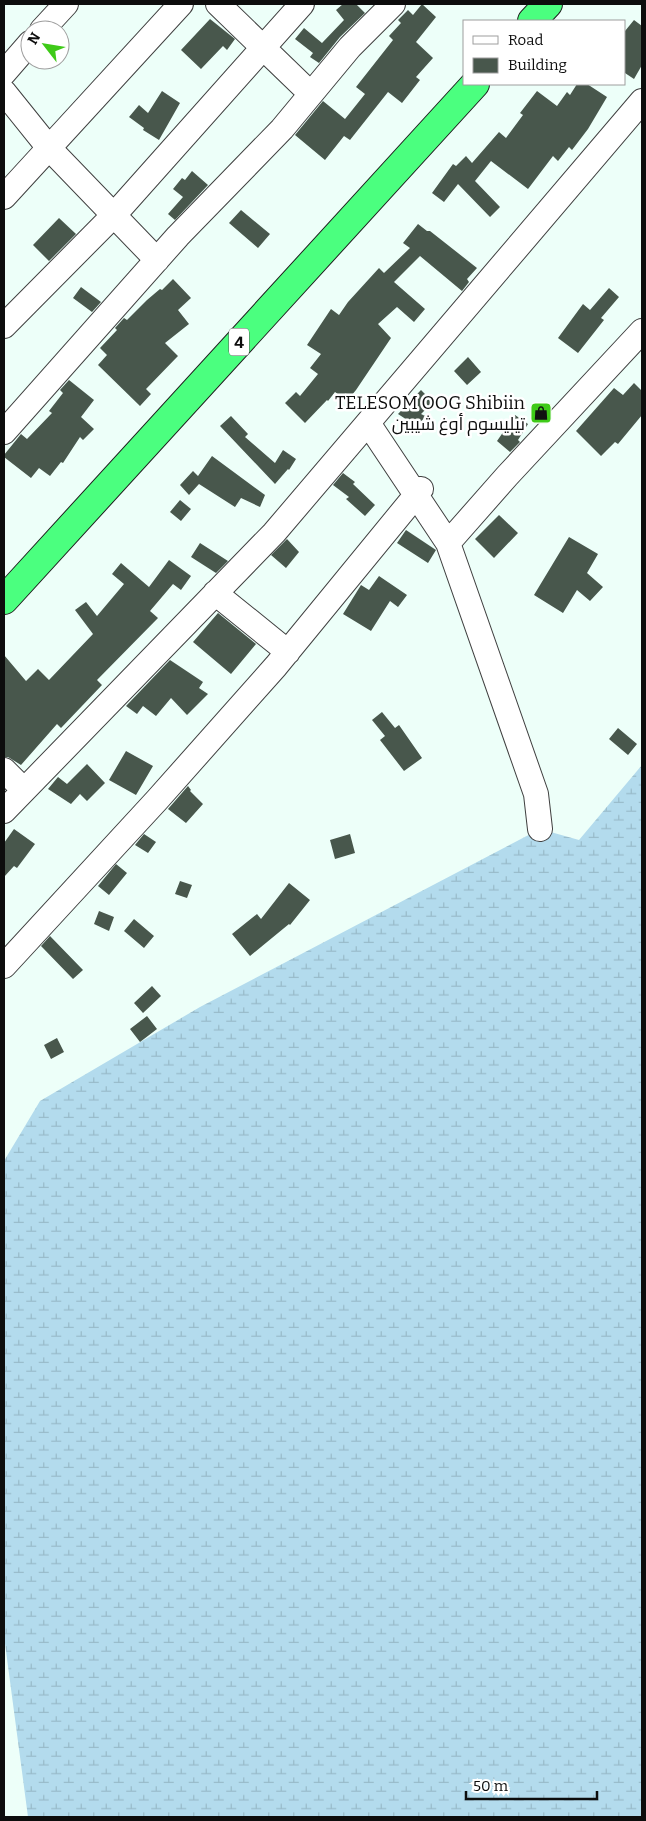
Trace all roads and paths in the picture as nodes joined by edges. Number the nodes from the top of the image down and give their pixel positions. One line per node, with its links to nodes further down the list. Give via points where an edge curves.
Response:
1 (66, 4): 7 (street)
2 (181, 4): 16 (street)
3 (218, 4): 9 (street)
4 (302, 4): 9 (street)
5 (393, 4): 14 (street, via 350,47)
6 (548, 4): 8 (highway)
7 (51, 20)
8 (533, 20)
9 (263, 47): 14 (street); 18 (street)
10 (20, 55): 11 (street)
11 (4, 73)
12 (474, 85): 27 (highway, 4)
13 (4, 92): 16 (street)
14 (311, 94): 19 (street)
15 (642, 101): 22 (street)
16 (49, 148): 17 (street); 18 (street)
17 (4, 197)
18 (114, 215): 19 (street); 20 (street)
19 (157, 260): 23 (street)
20 (4, 326)
21 (642, 331): 25 (street)
22 (368, 423): 24 (street); 26 (street, via 274,533)
23 (4, 432)
24 (418, 492): 25 (street); 28 (street)
25 (448, 543): 32 (street, via 536,794)
26 (215, 594): 28 (street); 30 (street)
27 (4, 600)
28 (288, 652): 33 (street)
29 (4, 770): 30 (street)
30 (24, 790): 31 (street)
31 (4, 811)
32 (540, 829)
33 (4, 966)

